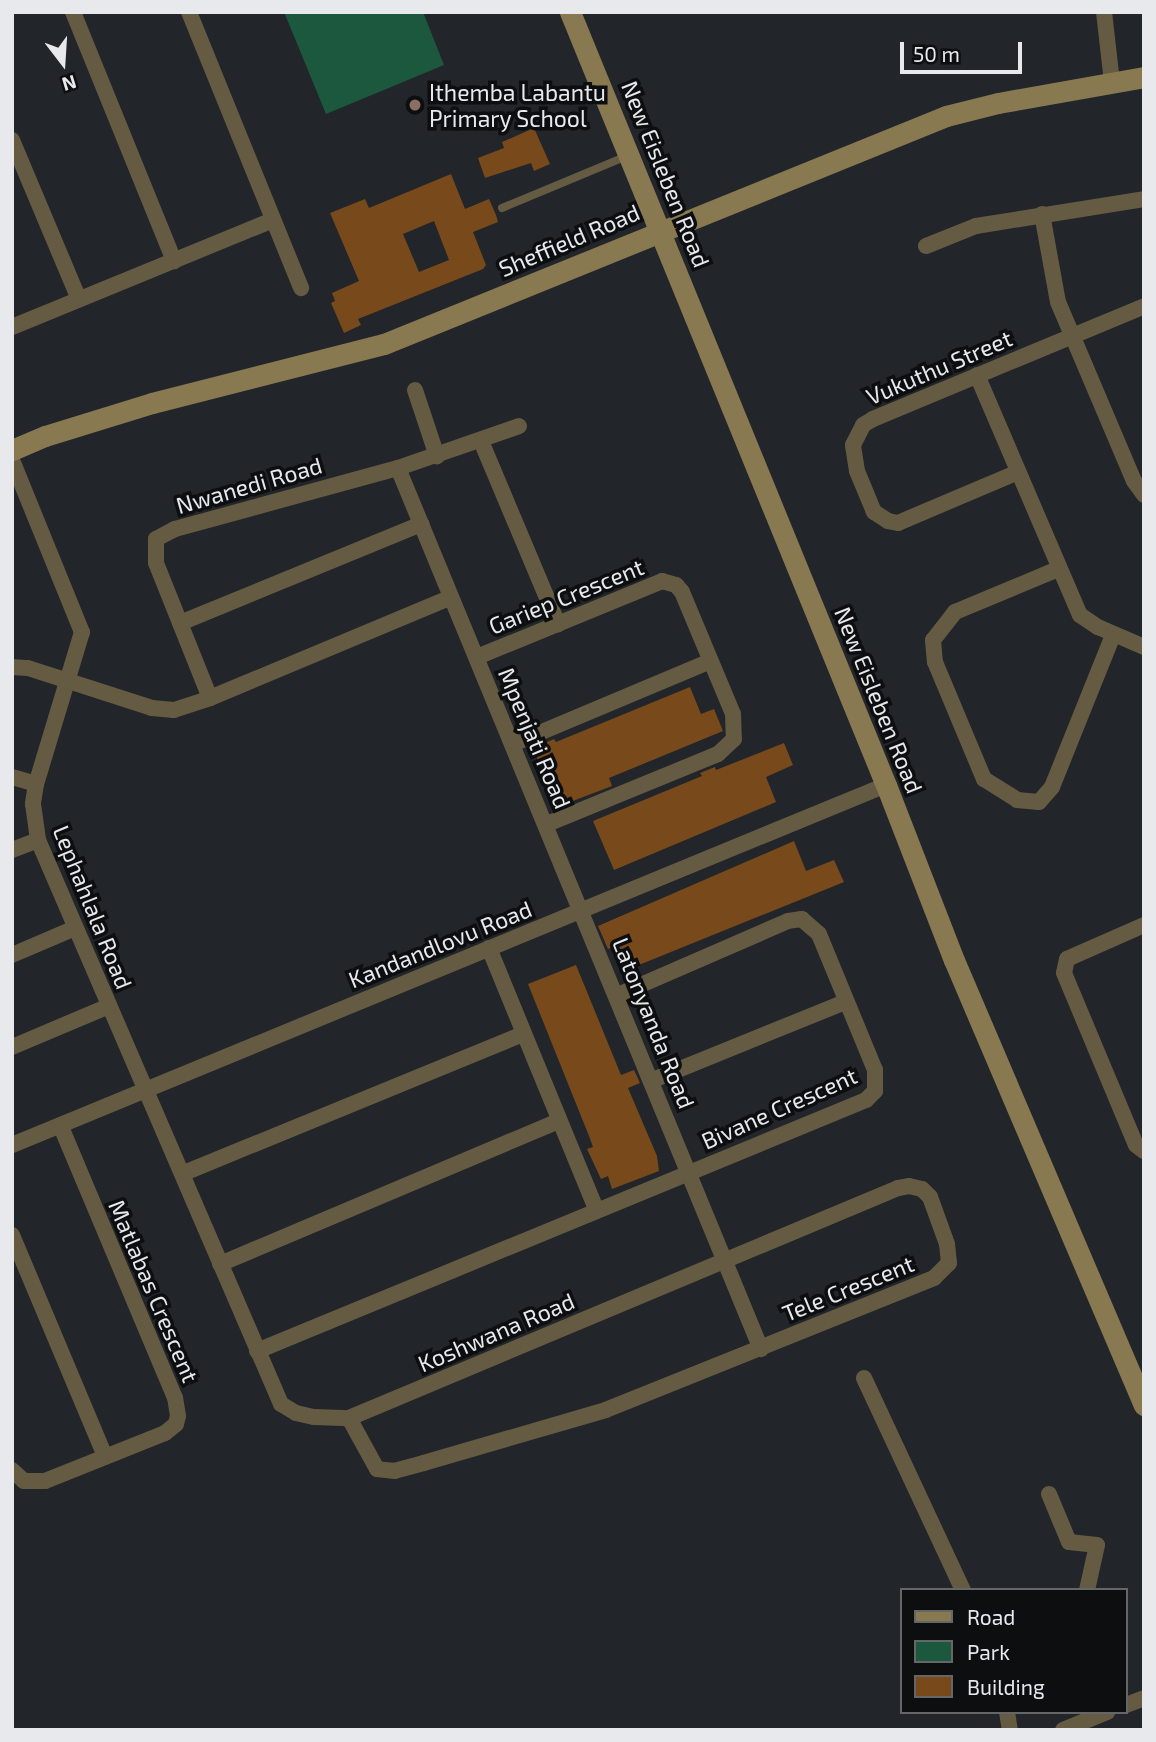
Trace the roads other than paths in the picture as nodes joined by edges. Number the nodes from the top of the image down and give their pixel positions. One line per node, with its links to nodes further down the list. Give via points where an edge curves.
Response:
1 (73, 12): 15 (street)
2 (189, 12): 12 (street)
3 (570, 12): 8 (main road, New Eisleben Road)
4 (1104, 12): 6 (street)
5 (1144, 77): 6 (main road, Sheffield Road)
6 (1112, 82): 13 (main road, Sheffield Road, via 946,116)
7 (14, 148): 17 (street)
8 (629, 155): 10 (lane); 13 (main road, New Eisleben Road)
9 (1144, 199): 11 (street)
10 (502, 208)
11 (1042, 214): 14 (street, via 976,226); 20 (street, via 1052,279)
12 (273, 220): 15 (street); 16 (street)
13 (661, 230): 25 (main road, Sheffield Road, via 384,344 152,403); 47 (main road, New Eisleben Road)
14 (926, 246)
15 (174, 261): 17 (street)
16 (301, 288)
17 (79, 299): 19 (street)
18 (1144, 306): 20 (street, Vukuthu Street)
19 (12, 327)
20 (1072, 335): 21 (street, Vukuthu Street); 30 (street)
21 (977, 375): 29 (street); 29 (street, Vukuthu Street, via 863,425 853,456 870,504 879,517 898,523)
22 (415, 390): 26 (street)
23 (519, 426): 24 (street, Nwanedi Road)
24 (481, 441): 26 (street, Nwanedi Road); 36 (street)
25 (12, 450)
26 (437, 456): 28 (street, Nwanedi Road)
27 (12, 460): 31 (street, Lephahlala Road)
28 (398, 468): 32 (street, Mpenjati Road); 35 (street, Nwanedi Road, via 162,534 156,539 154,553)
29 (1018, 472): 33 (street)
30 (1144, 495)
31 (20, 498): 42 (street, Lephahlala Road, via 80,624 81,641)
32 (421, 524): 34 (street, Mpenjati Road); 35 (street)
33 (1058, 569): 37 (street, via 1080,615); 37 (street, via 955,612 933,640 935,662 984,779 1017,800 1039,802 1052,787)
34 (451, 597): 39 (street, Mpenjati Road); 43 (street)
35 (180, 623): 43 (street, Nwanedi Road)
36 (558, 624): 39 (street, Gariep Crescent); 40 (street, Gariep Crescent, via 654,584 671,582 681,592)
37 (1114, 635): 38 (street)
38 (1144, 647)
39 (477, 657): 44 (street, Mpenjati Road)
40 (710, 661): 44 (street); 48 (street, Gariep Crescent, via 735,728 727,748)
41 (12, 667): 42 (street)
42 (68, 681): 43 (street, via 163,710); 46 (street, Lephahlala Road)
43 (210, 698)
44 (513, 744): 48 (street, Mpenjati Road)
45 (12, 777): 46 (street)
46 (36, 784): 49 (street, Lephahlala Road, via 33,804)
47 (886, 785): 51 (street, Kandandlovu Road); 77 (main road, New Eisleben Road, via 954,960)
48 (547, 824): 51 (street, Mpenjati Road)
49 (38, 840): 50 (street); 53 (street, Lephahlala Road)
50 (12, 850)
51 (583, 910): 54 (street, Kandandlovu Road); 56 (street, Latonyanda Road)
52 (1144, 925): 66 (street, via 1067,959 1064,973 1136,1145)
53 (75, 928): 55 (street); 58 (street, Lephahlala Road)
54 (489, 948): 59 (street); 62 (street, Kandandlovu Road)
55 (12, 955)
56 (618, 995): 57 (street, Bivane Crescent, via 796,919 808,922 819,934); 61 (street, Latonyanda Road)
57 (845, 1002): 61 (street); 67 (street, Bivane Crescent, via 877,1076 871,1096)
58 (109, 1006): 60 (street); 62 (street, Lephahlala Road)
59 (523, 1034): 63 (street); 68 (street)
60 (12, 1047)
61 (653, 1080): 67 (street, Latonyanda Road)
62 (147, 1090): 64 (street, Kandandlovu Road); 68 (street, Lephahlala Road)
63 (559, 1121): 69 (street); 72 (street)
64 (60, 1125): 65 (street, Kandandlovu Road); 79 (street, Matlabas Crescent, via 177,1406 171,1430)
65 (12, 1145)
66 (1144, 1151)
67 (690, 1172): 69 (street); 71 (street, Latonyanda Road)
68 (184, 1173): 72 (street, Lephahlala Road)
69 (597, 1211): 74 (street)
70 (12, 1236): 79 (street)
71 (726, 1261): 73 (street, Latonyanda Road); 73 (street, Tele Crescent, via 898,1188 922,1189 930,1197 949,1256 939,1275); 78 (street, Koshwana Road)
72 (220, 1264): 74 (street, Lephahlala Road)
73 (761, 1349): 78 (street, Tele Crescent, via 606,1409 395,1471 373,1465)
74 (257, 1351): 76 (street, Lephahlala Road)
75 (864, 1378): 82 (street)
76 (281, 1404): 78 (street, Koshwana Road, via 314,1417)
77 (1144, 1405)
78 (349, 1418)
79 (105, 1455): 80 (street, Matlabas Crescent, via 38,1483 24,1481)
80 (12, 1470)
81 (1049, 1494): 83 (street, via 1069,1542 1097,1545)
82 (962, 1588)
83 (1087, 1588)
84 (1100, 1714): 85 (street)
85 (1070, 1722)

